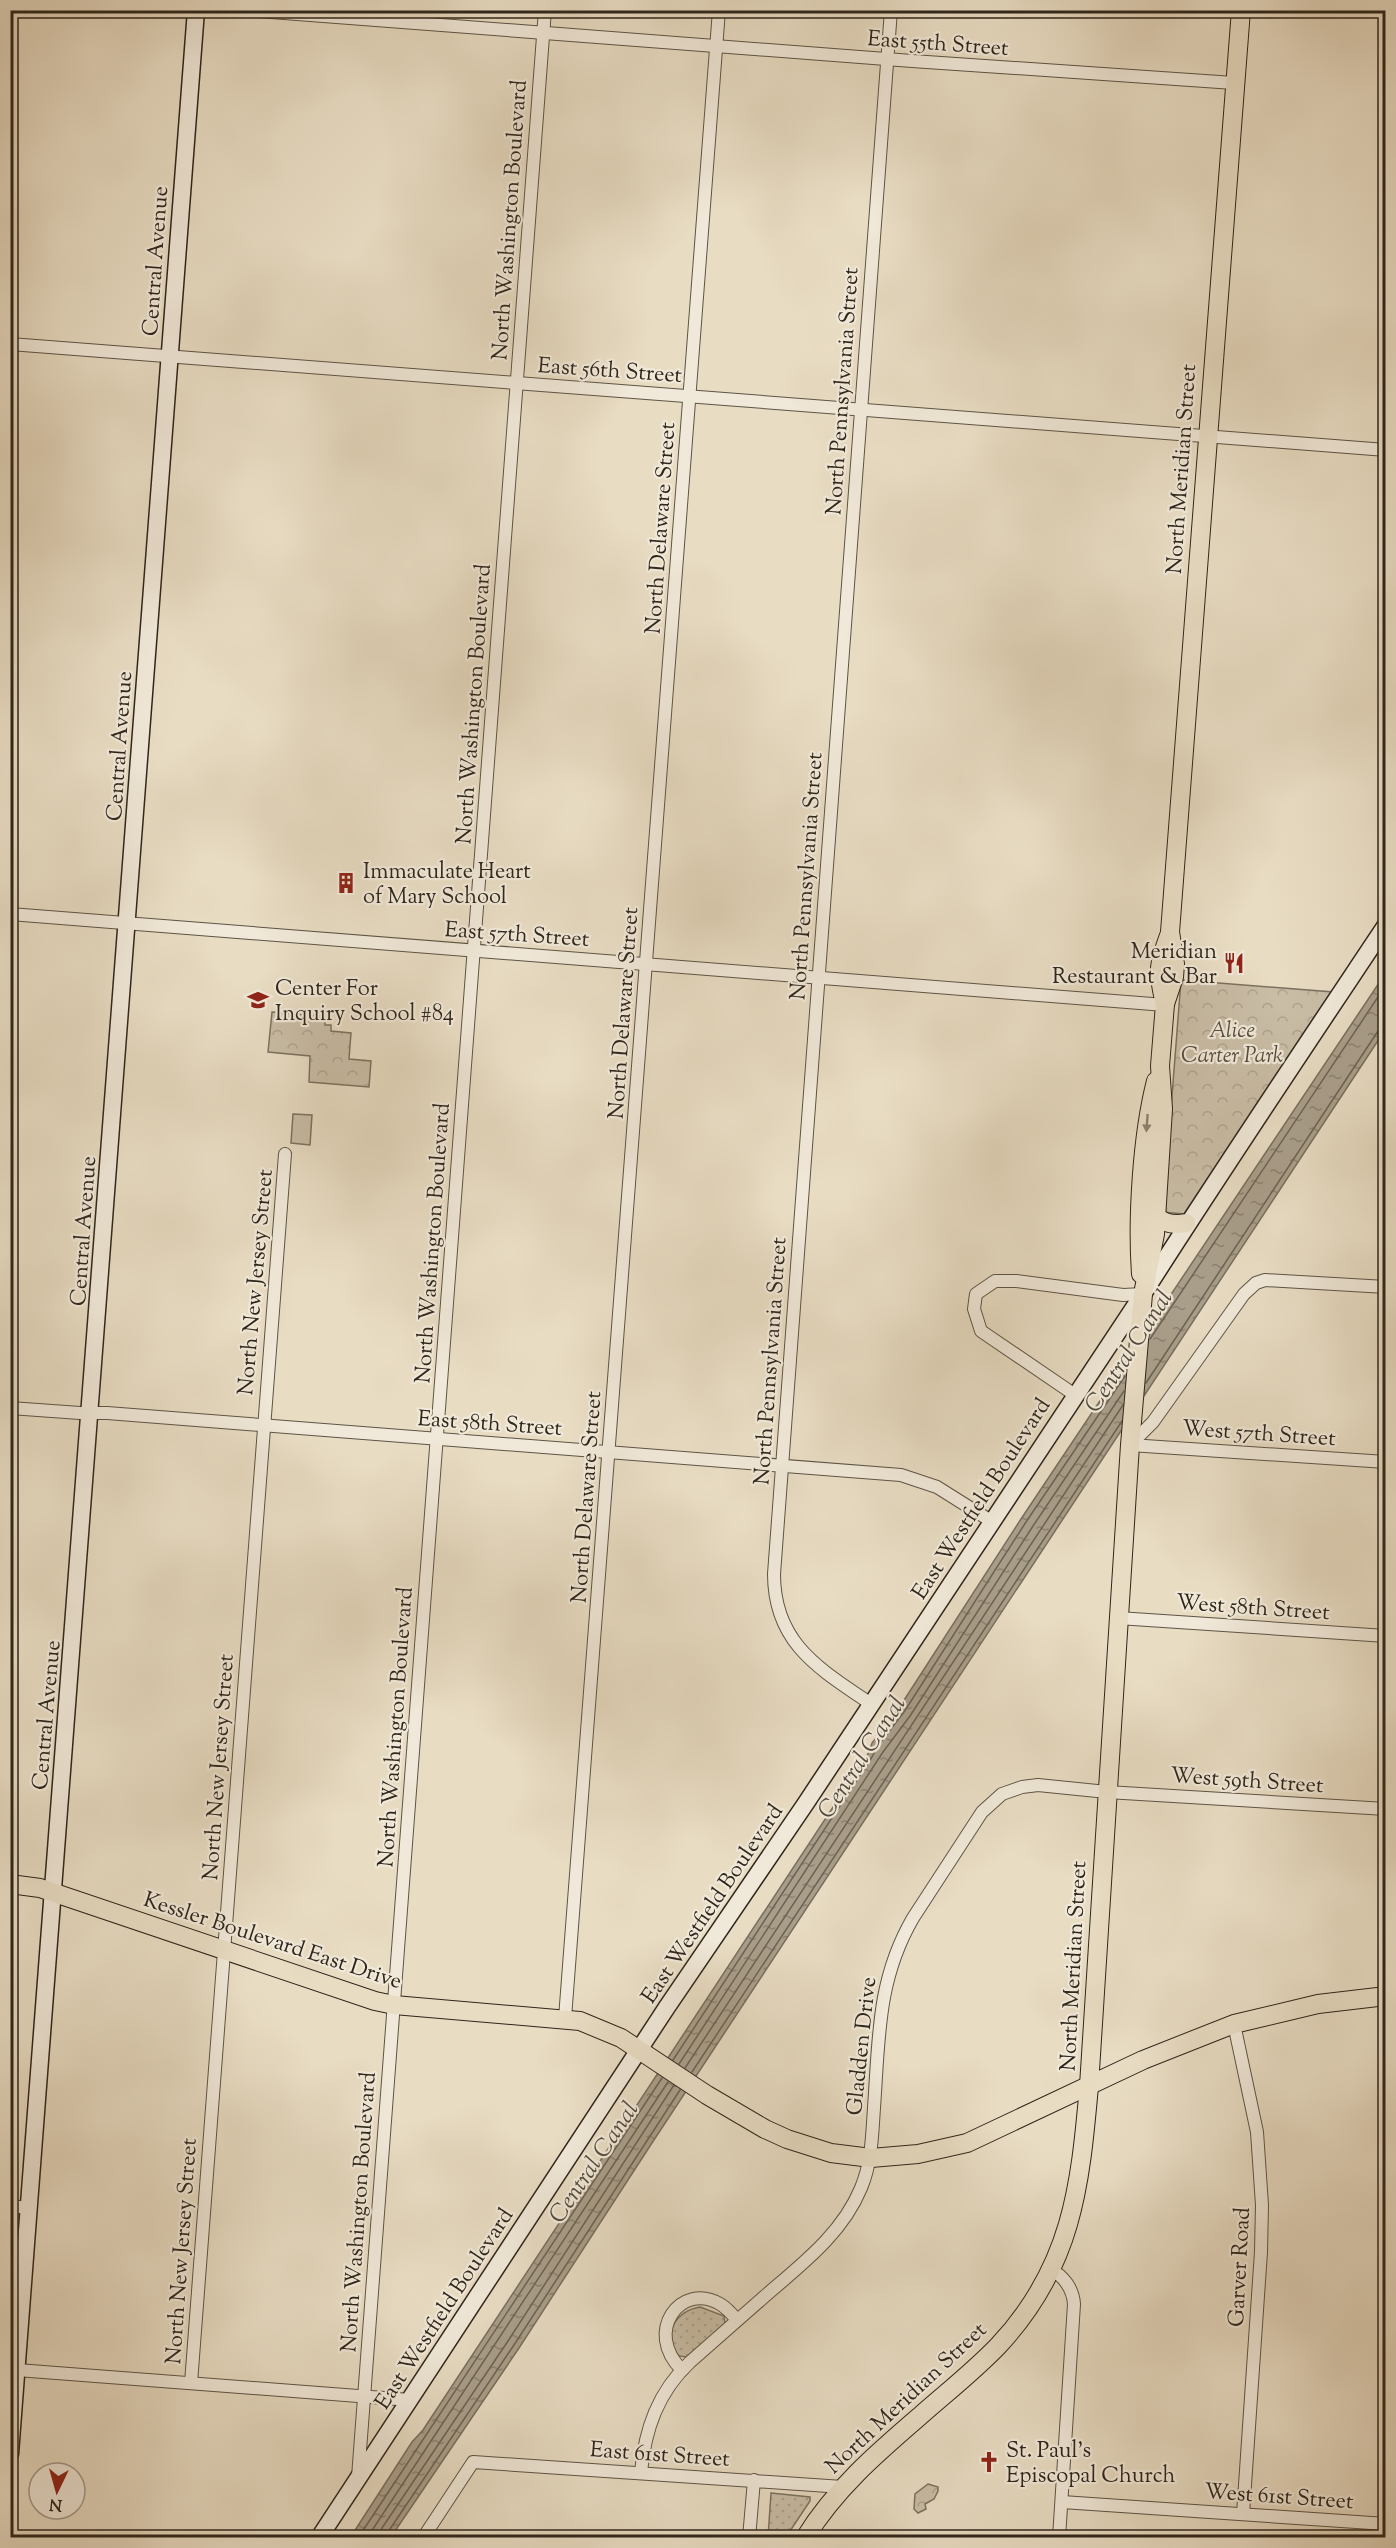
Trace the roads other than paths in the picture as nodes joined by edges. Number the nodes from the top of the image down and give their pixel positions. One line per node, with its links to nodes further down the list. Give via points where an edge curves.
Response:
1 (196, 10): 13 (main road, Central Avenue)
2 (245, 10): 7 (street, East 55th Street)
3 (545, 10): 8 (street, North Washington Boulevard)
4 (719, 10): 9 (street, North Delaware Street)
5 (891, 10): 10 (street, North Pennsylvania Street)
6 (1241, 10): 11 (main road, North Meridian Street)
7 (368, 15): 8 (street, East 55th Street)
8 (543, 33): 9 (street, East 55th Street); 14 (street, North Washington Boulevard)
9 (716, 47): 10 (street, East 55th Street); 15 (street, North Delaware Street)
10 (888, 59): 11 (street, East 55th Street); 16 (street, North Pennsylvania Street)
11 (1234, 83): 17 (main road, North Meridian Street)
12 (10, 344): 13 (street, East 56th Street)
13 (170, 356): 14 (street, East 56th Street); 20 (main road, Central Avenue)
14 (517, 383): 15 (street, East 56th Street); 22 (street, North Washington Boulevard)
15 (690, 396): 16 (street, East 56th Street); 23 (street, North Delaware Street)
16 (861, 410): 17 (street, East 56th Street); 24 (street, North Pennsylvania Street)
17 (1207, 437): 18 (street, East 56th Street); 25 (main road, North Meridian Street, via 1170,932 1158,975)
18 (1386, 450)
19 (10, 914): 20 (street, East 57th Street)
20 (127, 923): 22 (street, East 57th Street); 34 (main road, Central Avenue)
21 (1386, 925): 29 (main road, East Westfield Boulevard)
22 (474, 951): 23 (street, East 57th Street); 36 (street, North Washington Boulevard)
23 (647, 964): 24 (street, East 57th Street); 38 (street, North Delaware Street)
24 (818, 978): 25 (street, East 57th Street); 40 (street, North Pennsylvania Street)
25 (1165, 1004): 26 (main road, North Meridian Street)
26 (1160, 1066): 28 (main road, North Meridian Street, via 1163,1109); 31 (main road, North Meridian Street, one-way to 31, via 1149,1110 1144,1172 1139,1244)
27 (285, 1154): 35 (street, North New Jersey Street)
28 (1156, 1216): 29 (main road, via 1173,1224); 31 (main road, North Meridian Street)
29 (1186, 1223): 31 (main road, East Westfield Boulevard)
30 (1386, 1287): 37 (street, via 1265,1280 1256,1283 1244,1294 1153,1422)
31 (1143, 1294): 32 (main road, East Westfield Boulevard); 32 (street, via 1123,1295 1016,1281 995,1281 976,1294 974,1309 981,1330); 37 (main road, North Meridian Street)
32 (1075, 1395): 41 (main road, East Westfield Boulevard)
33 (10, 1408): 34 (street, East 58th Street)
34 (91, 1413): 35 (street, East 58th Street); 48 (main road, Central Avenue)
35 (263, 1425): 36 (street, East 58th Street); 49 (street, North New Jersey Street)
36 (437, 1439): 38 (street, East 58th Street); 51 (street, North Washington Boulevard)
37 (1130, 1445): 39 (street, West 57th Street); 42 (main road, North Meridian Street)
38 (610, 1452): 40 (street, East 58th Street); 52 (street, North Delaware Street)
39 (1386, 1462)
40 (782, 1465): 41 (street, East 58th Street, via 922,1480); 44 (street, North Pennsylvania Street, via 774,1579 783,1621 810,1661)
41 (991, 1521): 44 (main road, East Westfield Boulevard)
42 (1118, 1618): 43 (street, West 58th Street); 45 (main road, North Meridian Street)
43 (1386, 1636)
44 (871, 1704): 54 (main road, East Westfield Boulevard)
45 (1107, 1792): 46 (street, West 59th Street); 55 (main road, North Meridian Street); 56 (street, Gladden Drive, via 1038,1785 1002,1794 982,1812 913,1918 895,1952 884,1989)
46 (1386, 1809)
47 (10, 1884): 48 (main road, Kessler Boulevard East Drive)
48 (53, 1892): 49 (main road, Kessler Boulevard East Drive); 58 (main road, Central Avenue)
49 (224, 1950): 51 (main road, Kessler Boulevard East Drive); 63 (street, North New Jersey Street)
50 (1386, 1996): 53 (main road, Kessler Boulevard East Drive, via 1318,2004)
51 (394, 2005): 52 (main road, Kessler Boulevard East Drive); 64 (street, North Washington Boulevard)
52 (566, 2018): 54 (main road, Kessler Boulevard East Drive, via 605,2030)
53 (1234, 2024): 55 (main road, Kessler Boulevard East Drive, via 1174,2046); 72 (street, Garver Road, via 1256,2123 1262,2205)
54 (640, 2049): 56 (main road, Kessler Boulevard East Drive, via 702,2092 787,2139 831,2153); 65 (main road, East Westfield Boulevard)
55 (1089, 2086): 56 (main road, Kessler Boulevard East Drive, via 967,2144); 59 (main road, North Meridian Street, via 1077,2194)
56 (871, 2158): 60 (street, Gladden Drive, via 857,2198 837,2229)
57 (10, 2206): 58 (street)
58 (29, 2208): 61 (main road, Central Avenue)
59 (1050, 2270): 70 (main road, North Meridian Street, via 1034,2299 998,2345); 71 (street, via 1066,2282 1074,2300)
60 (737, 2320): 62 (street, Gladden Drive); 62 (street, via 712,2301 690,2301 679,2307 668,2320 664,2339 671,2358)
61 (17, 2370): 63 (street); 66 (main road, Central Avenue)
62 (682, 2370): 67 (street, Gladden Drive, via 654,2412)
63 (191, 2383): 64 (street)
64 (364, 2396): 65 (street); 68 (street, North Washington Boulevard)
65 (410, 2400): 68 (main road, East Westfield Boulevard)
66 (10, 2454)
67 (641, 2472): 69 (street, East 61st Street); 74 (street, East 61st Street, via 473,2462)
68 (358, 2478): 75 (main road, East Westfield Boulevard)
69 (754, 2480): 70 (street, East 61st Street); 76 (street)
70 (843, 2487): 77 (main road, North Meridian Street)
71 (1062, 2502): 72 (street, West 61st Street); 78 (street)
72 (1243, 2514): 73 (street, West 61st Street)
73 (1386, 2524)
74 (425, 2537)
75 (319, 2538)
76 (749, 2538)
77 (805, 2538)
78 (1059, 2538)

